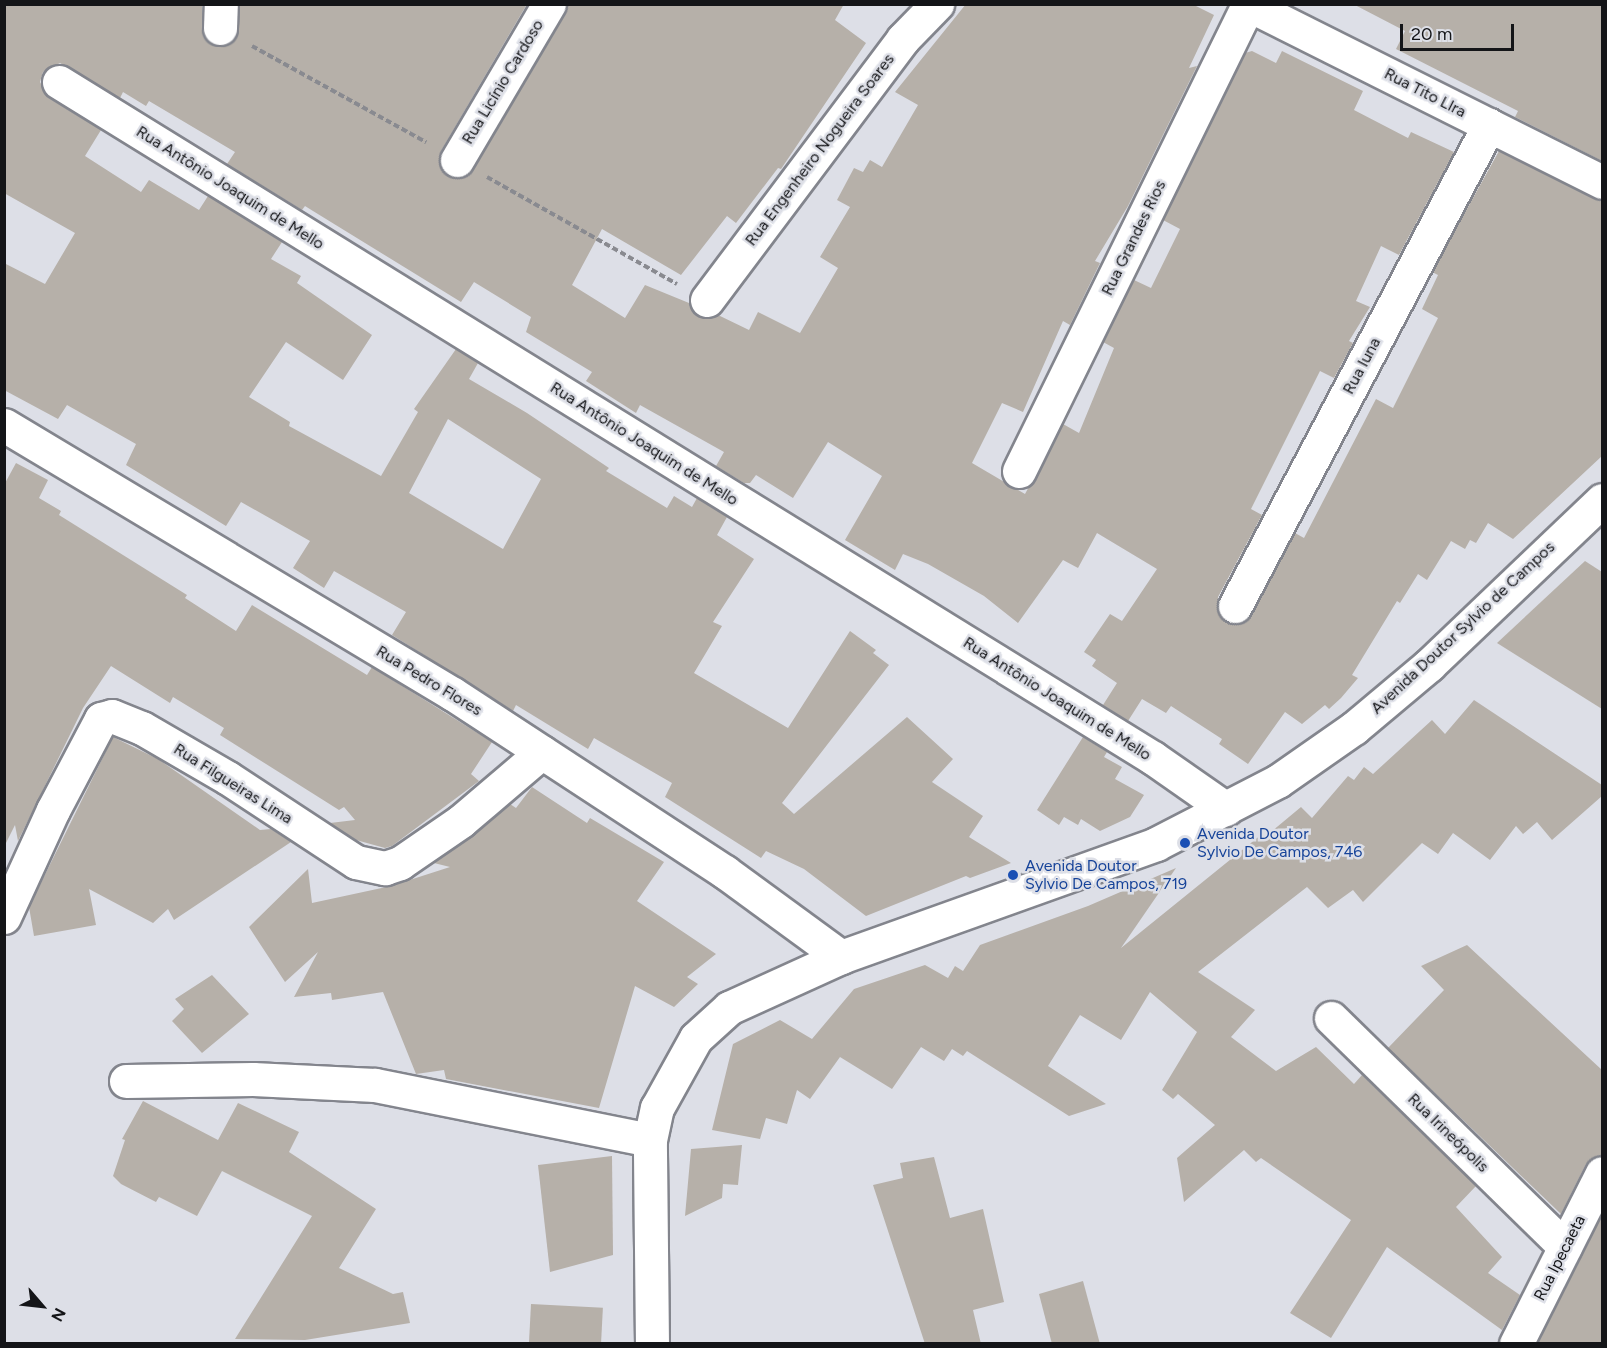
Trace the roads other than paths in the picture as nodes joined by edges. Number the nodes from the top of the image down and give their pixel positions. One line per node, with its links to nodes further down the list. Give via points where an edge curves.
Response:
1 (549, 4): 8 (street, Rua Licínio Cardoso)
2 (903, 4): 5 (street)
3 (937, 4): 5 (street, Rua Engenheiro Nogueira Soares)
4 (1247, 5): 7 (street, Rua Tito LIra); 12 (street, Rua Grandes Rios)
5 (903, 39): 10 (street, Rua Engenheiro Nogueira Soares)
6 (59, 82): 16 (street, Rua Antônio Joaquim de Mello, via 1153,758)
7 (1489, 125): 9 (street, Rua Tito LIra); 14 (street, Rua Iuna)
8 (457, 160)
9 (1602, 182)
10 (707, 300)
11 (4, 425): 15 (street, Rua Pedro Flores, via 453,694)
12 (1019, 471)
13 (1602, 500): 16 (street, Avenida Doutor Sylvio de Campos, via 1429,665 1354,728 1278,781)
14 (1235, 606)
15 (542, 752): 17 (street, Rua Filgueiras Lima, via 461,821 399,863 385,868 356,862 142,728 112,716 101,719 53,810); 18 (street, Rua Pedro Flores, via 753,891)
16 (1226, 809): 18 (street, Avenida Doutor Sylvio de Campos, via 1156,844)
17 (4, 917)
18 (841, 957): 21 (street, Avenida Doutor Sylvio de Campos, via 729,1008 696,1038 657,1108)
19 (1331, 1018): 23 (street, Rua Irineópolis)
20 (126, 1081): 21 (street, via 253,1079 375,1084)
21 (650, 1140): 24 (street, Avenida Doutor Sylvio de Campos)
22 (1602, 1173): 23 (street, Rua Ipecaeta)
23 (1565, 1247): 25 (street, Rua Ipecaeta)
24 (652, 1344)
25 (1516, 1344)

